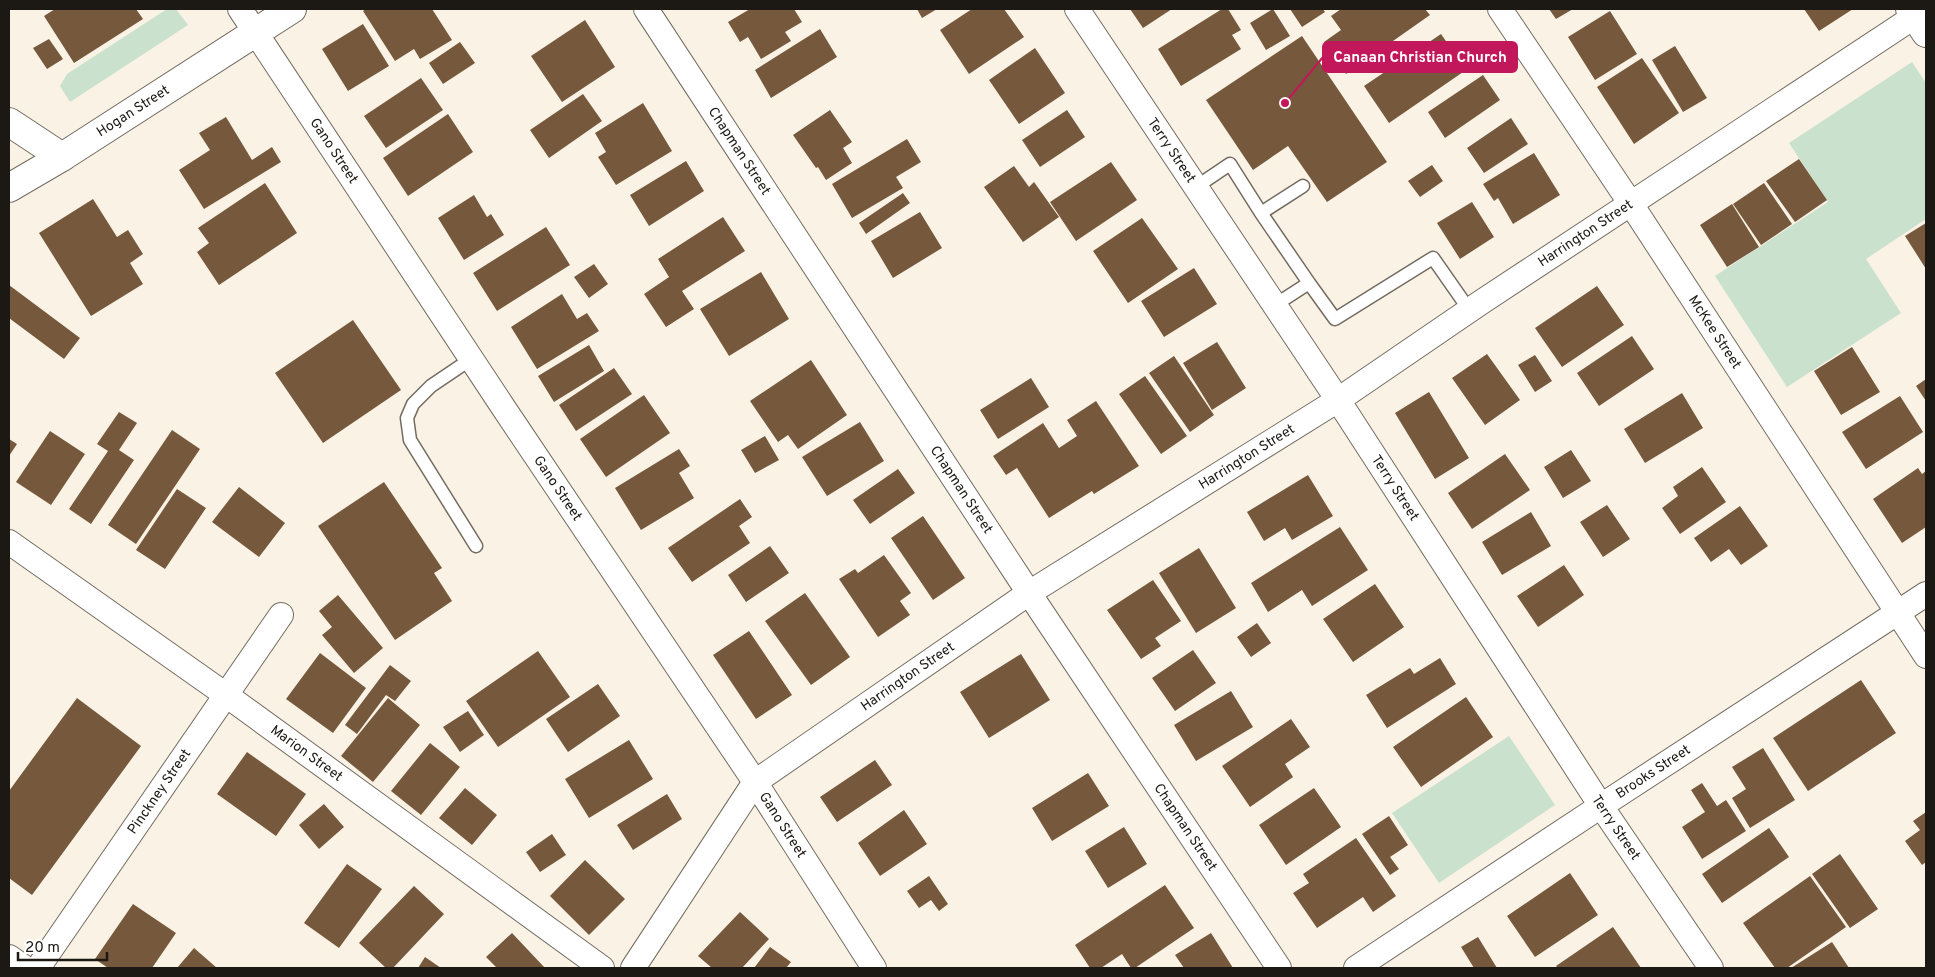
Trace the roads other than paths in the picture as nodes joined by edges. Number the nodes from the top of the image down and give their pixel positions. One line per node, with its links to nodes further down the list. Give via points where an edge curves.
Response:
1 (240, 9): 7 (street, Gano Street)
2 (292, 9): 7 (main road, Hogan Street)
3 (646, 9): 22 (street, Chapman Street)
4 (1077, 9): 11 (street, Terry Street)
5 (1500, 9): 13 (street, McKee Street)
6 (1919, 17): 13 (street, Harrington Street)
7 (256, 33): 9 (main road, Hogan Street); 18 (street, Gano Street)
8 (9, 122): 9 (main road)
9 (62, 157): 12 (main road, Hogan Street)
10 (1303, 186): 14 (lane)
11 (1196, 187): 14 (lane, via 1230,164); 16 (street, Terry Street)
12 (9, 188)
13 (1631, 204): 17 (street, Harrington Street); 24 (street, McKee Street)
14 (1261, 213): 15 (lane)
15 (1309, 283): 16 (lane); 17 (lane, via 1335,319 1434,258)
16 (1275, 305): 19 (street, Terry Street)
17 (1470, 311): 19 (street, Harrington Street)
18 (472, 359): 21 (lane, via 431,386 413,404 407,418 410,440); 28 (street, Gano Street)
19 (1338, 400): 22 (street, Harrington Street); 29 (street, Terry Street)
20 (9, 542): 27 (street, Marion Street)
21 (476, 546)
22 (1028, 593): 28 (street, Harrington Street); 36 (street, Chapman Street)
23 (1926, 594): 24 (street, Brooks Street)
24 (1898, 613): 26 (street, McKee Street); 29 (street, Brooks Street)
25 (281, 615): 27 (street, Pinckney Street)
26 (1926, 656)
27 (226, 695): 32 (street, Pinckney Street); 33 (street, Marion Street)
28 (755, 782): 34 (street, Harrington Street); 35 (street, Gano Street)
29 (1601, 806): 37 (street, Brooks Street); 38 (street, Terry Street)
30 (9, 957): 31 (street)
31 (25, 968)
32 (38, 968)
33 (602, 968)
34 (633, 968)
35 (874, 968)
36 (1279, 968)
37 (1356, 968)
38 (1711, 968)

